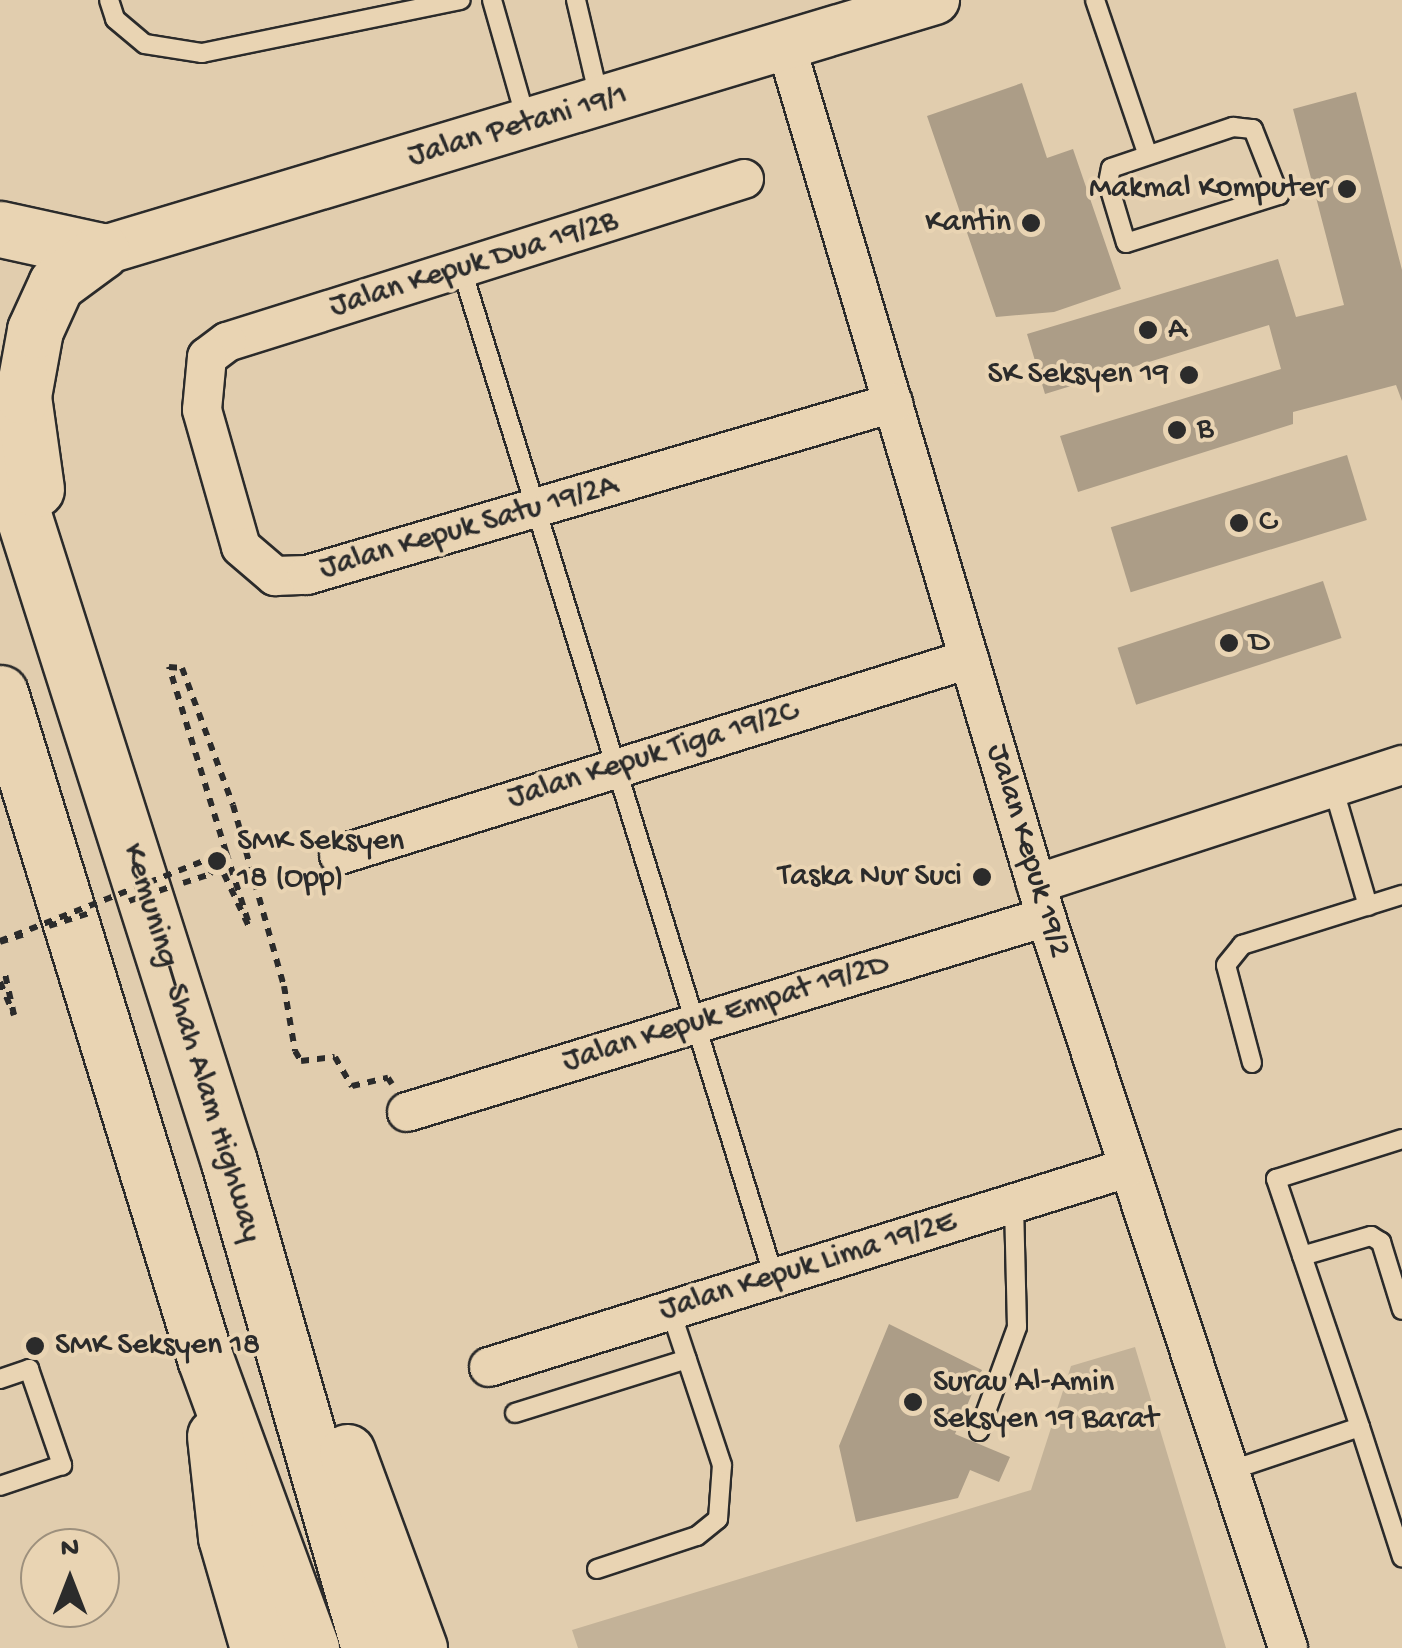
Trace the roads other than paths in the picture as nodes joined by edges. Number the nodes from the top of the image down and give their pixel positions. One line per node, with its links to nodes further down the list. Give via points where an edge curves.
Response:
1 (109, 0): 2 (lane, via 115,19 144,44 202,53)
2 (461, 0)
3 (492, 0): 9 (lane)
4 (576, 0): 8 (lane)
5 (935, 0): 7 (street, Jalan Petani 19/1)
6 (1095, 0): 10 (lane)
7 (786, 46): 8 (street, Jalan Petani 19/1); 16 (street, Jalan Kepuk 19/2)
8 (600, 104): 9 (street, Jalan Petani 19/1)
9 (527, 123): 13 (street, Jalan Petani 19/1)
10 (1148, 154): 10 (lane, via 1112,168 1108,183 1126,243 1279,195 1253,129 1233,127)
11 (744, 179): 14 (street, Jalan Kepuk Dua 19/2B)
12 (0, 228): 13 (highway)
13 (100, 251): 19 (highway, via 56,284 35,330 23,396)
14 (462, 270): 15 (street, Jalan Kepuk Dua 19/2B, via 227,342); 18 (lane)
15 (207, 356): 18 (street, Jalan Kepuk Satu 19/2A, via 202,410 241,547 275,576 306,575)
16 (893, 403): 18 (street, Jalan Kepuk Satu 19/2A); 20 (street, Jalan Kepuk 19/2)
17 (0, 442): 19 (highway, Kemuning–Shah Alam Highway)
18 (536, 510): 23 (lane)
19 (50, 591): 33 (highway, Kemuning–Shah Alam Highway)
20 (969, 659): 23 (street, Jalan Kepuk Tiga 19/2C); 27 (street, Jalan Kepuk 19/2)
21 (0, 693): 40 (highway)
22 (1402, 765): 24 (street, Jalan Kepuk Empat 19/2D)
23 (616, 766): 25 (street, Jalan Kepuk Tiga 19/2C); 29 (lane)
24 (1333, 787): 27 (street, Jalan Kepuk Empat 19/2D); 28 (lane)
25 (338, 854)
26 (1402, 895): 28 (lane)
27 (1041, 900): 29 (street, Jalan Kepuk Empat 19/2D); 34 (street, Jalan Kepuk 19/2)
28 (1368, 906): 30 (lane, via 1242,945 1226,965)
29 (696, 1024): 31 (street, Jalan Kepuk Empat 19/2D); 37 (lane)
30 (1252, 1063)
31 (407, 1112)
32 (1402, 1139): 36 (lane, via 1276,1180)
33 (229, 1162): 53 (highway, Kemuning–Shah Alam Highway); 54 (highway)
34 (1128, 1168): 35 (street, Jalan Kepuk Lima 19/2E); 47 (street, Jalan Kepuk 19/2)
35 (1014, 1203): 37 (street, Jalan Kepuk Lima 19/2E); 46 (lane, via 1017,1327)
36 (1302, 1256): 39 (lane, via 1370,1236 1382,1242); 45 (lane)
37 (774, 1277): 38 (street, Jalan Kepuk Lima 19/2E)
38 (670, 1309): 41 (lane); 42 (street, Jalan Kepuk Lima 19/2E)
39 (1402, 1310)
40 (205, 1358): 51 (highway, via 226,1538); 52 (highway)
41 (687, 1359): 44 (lane); 50 (lane, via 722,1464 718,1519 697,1536)
42 (489, 1367)
43 (0, 1379): 48 (lane, via 29,1369 62,1464)
44 (515, 1413)
45 (1360, 1427): 47 (lane); 49 (lane)
46 (979, 1431)
47 (1229, 1472): 55 (street, Jalan Kepuk 19/2)
48 (0, 1486)
49 (1402, 1557)
50 (597, 1569)
51 (258, 1648)
52 (311, 1648)
53 (369, 1648)
54 (419, 1648)
55 (1288, 1648)

